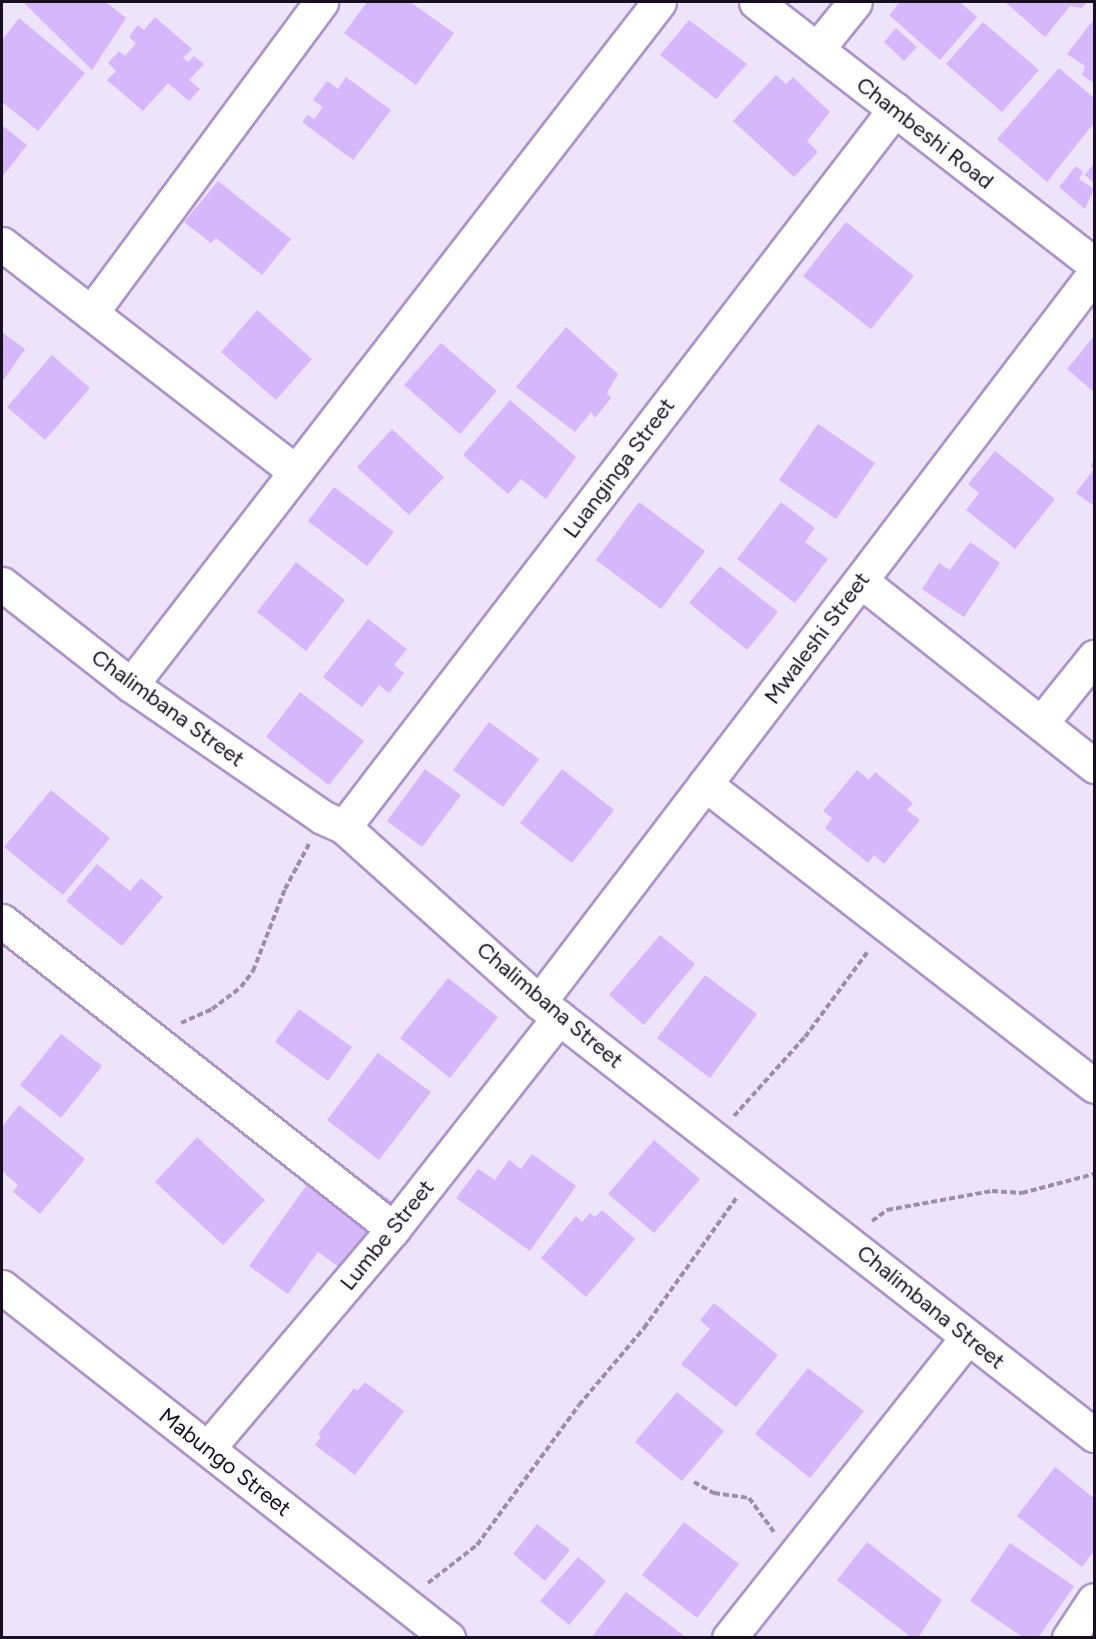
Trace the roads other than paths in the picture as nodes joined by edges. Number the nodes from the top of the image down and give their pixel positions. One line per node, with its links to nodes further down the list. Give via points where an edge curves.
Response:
1 (321, 2): 10 (street)
2 (659, 2): 11 (street)
3 (756, 2): 5 (street, Chambeshi Road)
4 (855, 2): 5 (street)
5 (817, 49): 6 (street, Chambeshi Road)
6 (895, 109): 8 (street, Chambeshi Road); 19 (street, Luanginga Street)
7 (2, 244): 10 (street)
8 (1095, 264)
9 (1095, 274): 12 (street, Mwaleshi Street)
10 (91, 313): 11 (street)
11 (294, 471): 15 (street)
12 (861, 581): 16 (street); 18 (street, Mwaleshi Street)
13 (2, 584): 15 (street, Chalimbana Street)
14 (1095, 657): 16 (street)
15 (131, 685): 19 (street, Chalimbana Street)
16 (1041, 723): 17 (street)
17 (1095, 766)
18 (705, 784): 21 (street, Mwaleshi Street); 22 (street)
19 (333, 822): 21 (street, Chalimbana Street)
20 (2, 921): 23 (street)
21 (549, 1010): 23 (street, Lumbe Street); 25 (street, Chalimbana Street, via 847,1240)
22 (1095, 1086)
23 (393, 1229): 27 (street, Lumbe Street)
24 (2, 1287): 27 (street, Mabungo Street)
25 (967, 1338): 26 (street, Chalimbana Street); 30 (street)
26 (1095, 1435)
27 (208, 1448): 29 (street, Mabungo Street)
28 (1095, 1600): 31 (street)
29 (448, 1638)
30 (729, 1638)
31 (1068, 1638)

